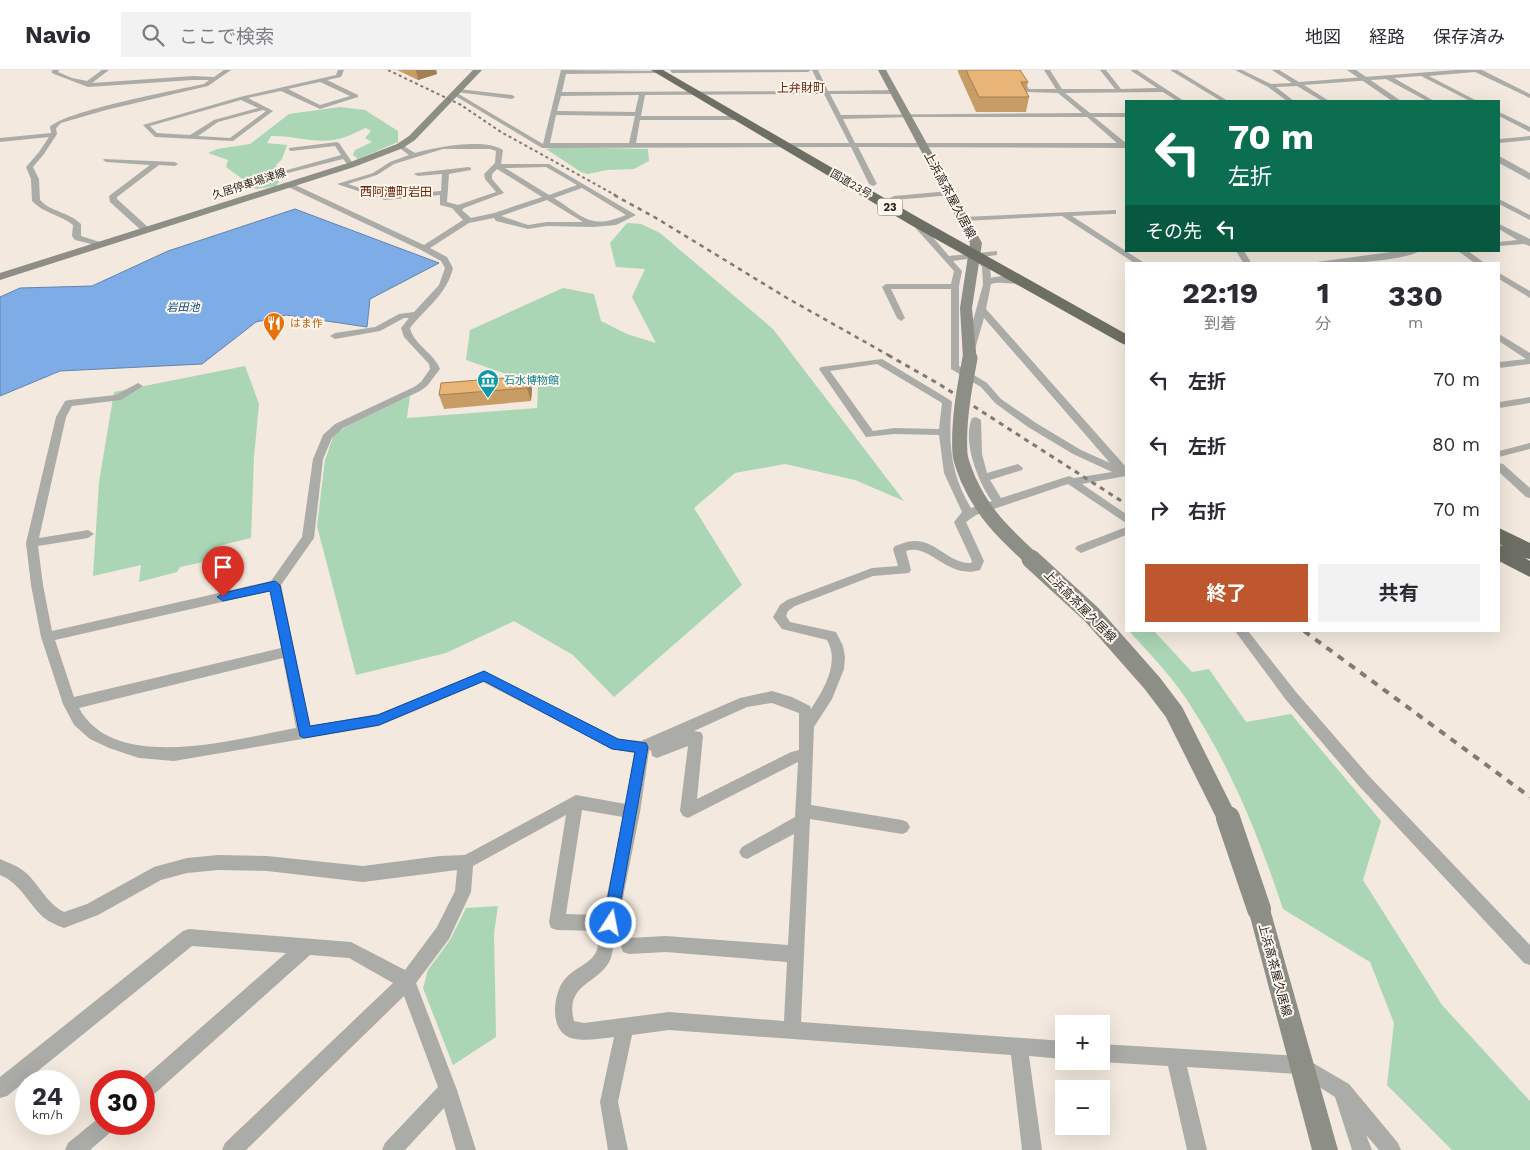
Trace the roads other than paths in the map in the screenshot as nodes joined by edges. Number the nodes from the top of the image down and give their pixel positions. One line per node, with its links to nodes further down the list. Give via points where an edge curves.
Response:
1 (56, 70): 30 (street, via 54,72 71,80)
2 (106, 70): 30 (street)
3 (228, 70): 26 (street)
4 (341, 70): 28 (street, via 339,76)
5 (478, 70): 39 (main road, 久居停車場津線)
6 (657, 70): 22 (street); 40 (highway, 国道23号 / 23)
7 (671, 70): 8 (street); 41 (highway, 国道23号 / 23)
8 (808, 70)
9 (815, 70): 37 (street)
10 (882, 70): 38 (main road, 上浜高茶屋久居線)
11 (1014, 70): 36 (street, via 1027,91)
12 (1047, 70): 36 (street)
13 (1103, 70): 34 (street)
14 (1133, 70): 35 (street)
15 (1173, 70): 48 (street)
16 (1238, 70): 32 (street)
17 (1275, 70): 31 (street)
18 (1374, 70): 25 (street)
19 (1413, 70): 24 (street)
20 (1477, 70): 24 (street); 44 (street)
21 (564, 71): 22 (street); 42 (street)
22 (606, 71)
23 (1348, 72): 27 (street); 29 (street)
24 (1422, 74): 25 (street); 53 (street)
25 (1387, 77): 27 (street); 52 (street)
26 (216, 79): 30 (street); 64 (street, via 206,86 60,122 53,127)
27 (1363, 79): 29 (street); 51 (street)
28 (320, 80): 33 (street); 33 (street, via 356,96 320,107)
29 (1353, 80): 31 (street)
30 (87, 84)
31 (1298, 84): 32 (street); 50 (street)
32 (1270, 86): 49 (street)
33 (282, 89): 46 (street)
34 (1119, 90): 35 (street); 36 (street)
35 (1164, 90): 47 (street)
36 (1060, 91): 56 (street)
37 (827, 92): 38 (street); 41 (street); 61 (street)
38 (894, 92): 60 (main road, 上浜高茶屋久居線)
39 (457, 93): 45 (street); 74 (main road, 久居停車場津線); 75 (street)
40 (696, 93): 41 (street); 43 (street); 62 (highway, 国道23号 / 23)
41 (710, 93): 72 (highway, 国道23号 / 23)
42 (558, 94): 43 (street); 55 (street)
43 (642, 94): 59 (street)
44 (1530, 96)
45 (512, 97)
46 (242, 98): 54 (street); 65 (street, via 146,125 156,135)
47 (1180, 100)
48 (1223, 100)
49 (1290, 100)
50 (1324, 100)
51 (1395, 100)
52 (1429, 100)
53 (1472, 100)
54 (263, 108): 65 (street, via 216,121); 65 (street, via 270,111 231,140)
55 (554, 113): 59 (street); 75 (street)
56 (1088, 115): 57 (street); 60 (street); 73 (street)
57 (1125, 115)
58 (1500, 115): 63 (street)
59 (638, 116): 62 (street); 76 (street)
60 (907, 116): 61 (street); 70 (main road, 上浜高茶屋久居線)
61 (839, 117): 69 (street)
62 (738, 118): 71 (highway, 国道23号 / 23)
63 (1530, 130)
64 (52, 135): 67 (street); 112 (street, via 29,167 35,180 36,201 78,224 78,238)
65 (192, 137)
66 (1529, 139): 68 (street)
67 (0, 140)
68 (1502, 141)
69 (854, 144): 70 (street); 72 (street); 91 (street)
70 (922, 144): 77 (street); 95 (main road, 上浜高茶屋久居線)
71 (784, 145): 72 (street); 76 (street); 106 (highway, 国道23号 / 23)
72 (801, 145): 91 (highway, 国道23号 / 23)
73 (1125, 145)
74 (400, 146): 79 (street); 81 (main road, 久居停車場津線)
75 (546, 146): 76 (street)
76 (632, 146)
77 (1125, 146)
78 (291, 149): 81 (street, via 337,144)
79 (414, 154): 85 (street, via 443,147 490,147 500,150); 94 (street, via 375,174 341,184 385,198)
80 (106, 160): 83 (street)
81 (348, 160): 87 (street); 92 (main road, 久居停車場津線)
82 (1500, 160): 90 (street)
83 (158, 163): 84 (street); 109 (street, via 113,200)
84 (175, 164)
85 (497, 166): 93 (street, via 548,165); 96 (street); 99 (street, via 490,170 488,177 500,193 461,206)
86 (469, 169): 88 (street)
87 (284, 172)
88 (446, 172): 89 (street); 94 (street)
89 (418, 174)
90 (1530, 177)
91 (873, 184): 97 (highway, 国道23号 / 23)
92 (288, 185): 109 (main road, 久居停車場津線); 113 (street)
93 (582, 186): 96 (street); 107 (street, via 632,215 613,223)
94 (443, 193): 99 (street, via 443,202)
95 (949, 193): 97 (street); 104 (main road, 上浜高茶屋久居線)
96 (548, 198): 102 (street); 107 (street)
97 (894, 198): 114 (highway, 国道23号 / 23)
98 (1500, 202): 103 (street)
99 (458, 210): 105 (street, via 468,218)
100 (1113, 212): 101 (street)
101 (1064, 214): 104 (street); 119 (street)
102 (496, 215): 105 (street); 107 (street, via 499,219 528,228 547,224)
103 (1530, 218)
104 (963, 219): 114 (main road, 上浜高茶屋久居線)
105 (467, 221): 113 (street)
106 (914, 221): 114 (highway, 国道23号 / 23); 118 (street)
107 (593, 225)
108 (1500, 227): 110 (street)
109 (146, 230): 112 (main road, 久居停車場津線)
110 (1528, 242): 111 (street)
111 (1500, 244)
112 (100, 245): 124 (main road, 久居停車場津線)
113 (424, 248): 130 (street, via 448,263 448,274 446,282)
114 (976, 249): 118 (street); 125 (highway, 国道23号 / 23); 126 (street, via 986,268); 132 (highway, 国道23号 / 23, via 994,253); 136 (main road, 上浜高茶屋久居線, via 966,306)
115 (1464, 252): 122 (street)
116 (1401, 253): 117 (street)
117 (1373, 258): 120 (street); 121 (street)
118 (946, 259): 127 (street, via 958,271)
119 (1139, 262)
120 (1336, 262)
121 (1378, 262)
122 (1479, 262)
123 (1500, 276): 128 (street)
124 (0, 277)
125 (1021, 280): 126 (street, via 997,279); 134 (highway, 国道23号 / 23)
126 (986, 283): 129 (street)
127 (955, 286): 131 (street, via 886,287); 149 (street, via 954,367 984,385 998,401 1077,452)
128 (1530, 295)
129 (982, 310): 136 (street); 148 (street)
130 (415, 315): 133 (street, via 402,316 377,329); 165 (street, via 405,328 407,335 433,363 434,369 417,389 330,433 318,459 308,538)
131 (901, 318)
132 (1125, 326)
133 (335, 336)
134 (1125, 339)
135 (1500, 339): 137 (street)
136 (970, 354): 193 (main road, 上浜高茶屋久居線, bridge, via 961,409 960,455 978,501 1016,545 1092,615 1174,712 1230,823 1259,909)
137 (1530, 359): 138 (street)
138 (1500, 365)
139 (138, 386): 160 (street, via 118,398 69,403 61,417)
140 (1530, 400): 141 (street)
141 (1500, 405)
142 (976, 420): 151 (street, via 978,464)
143 (943, 432): 143 (street, via 947,402 879,361 824,369 870,435 894,430); 155 (street, via 948,472)
144 (1530, 446): 145 (street)
145 (1500, 454)
146 (1500, 467): 153 (street)
147 (1018, 468): 151 (street)
148 (1125, 472)
149 (1125, 473)
150 (1125, 473): 152 (street)
151 (983, 478): 154 (street)
152 (1073, 482): 154 (street, via 1068,480); 156 (street)
153 (1530, 494)
154 (999, 503): 155 (street)
155 (969, 514): 170 (street, via 960,522 978,561 976,567 964,569 914,545 899,549 905,570 872,572 792,603 780,612 779,617 786,626 831,636 840,656 825,700)
156 (1125, 518)
157 (1125, 531): 161 (street)
158 (88, 534): 160 (street)
159 (1500, 536): 162 (highway)
160 (32, 543): 167 (street)
161 (1081, 549)
162 (1530, 552)
163 (1500, 553): 164 (highway)
164 (1530, 570)
165 (275, 585): 167 (street); 168 (street)
166 (1242, 632): 185 (street, via 1358,774)
167 (47, 637): 169 (street)
168 (287, 652): 169 (street); 171 (street)
169 (70, 704): 171 (street, via 80,721 96,735 139,752 192,752)
170 (808, 726): 172 (street, via 805,710 772,697 745,702); 173 (street)
171 (304, 732): 172 (street, via 379,720 484,676 617,745)
172 (649, 750): 173 (street, via 696,736 688,811 796,756); 175 (street)
173 (806, 756): 176 (street)
174 (576, 802): 175 (street); 179 (street); 181 (street, via 556,922)
175 (632, 812): 181 (street)
176 (802, 817): 177 (street); 178 (street); 184 (street)
177 (902, 827)
178 (747, 852)
179 (466, 862): 180 (street, via 363,874 262,863 174,867 136,882 90,912 64,920 51,914 22,878); 186 (street, via 463,892 444,933)
180 (0, 867)
181 (611, 923): 187 (street, via 603,958 566,990 564,1022 569,1029 584,1032)
182 (629, 946): 184 (street, via 666,944)
183 (306, 947): 186 (street, via 351,950); 194 (street); 195 (street, via 189,936)
184 (795, 954): 188 (street)
185 (1530, 956)
186 (407, 981): 196 (street); 200 (street)
187 (625, 1027): 188 (street, via 669,1021); 203 (street, via 609,1102)
188 (792, 1031): 189 (street)
189 (1019, 1047): 190 (street); 204 (street)
190 (1055, 1049)
191 (1110, 1053): 192 (street)
192 (1175, 1058): 193 (street); 205 (street)
193 (1300, 1065): 197 (street); 206 (main road, 上浜高茶屋久居線)
194 (155, 1080)
195 (0, 1089)
196 (448, 1090): 201 (street); 202 (street)
197 (1342, 1091): 207 (street); 208 (street)
198 (93, 1135): 199 (street)
199 (76, 1150)
200 (232, 1150)
201 (392, 1150)
202 (466, 1150)
203 (618, 1150)
204 (1032, 1150)
205 (1197, 1150)
206 (1325, 1150)
207 (1362, 1150)
208 (1392, 1150)

